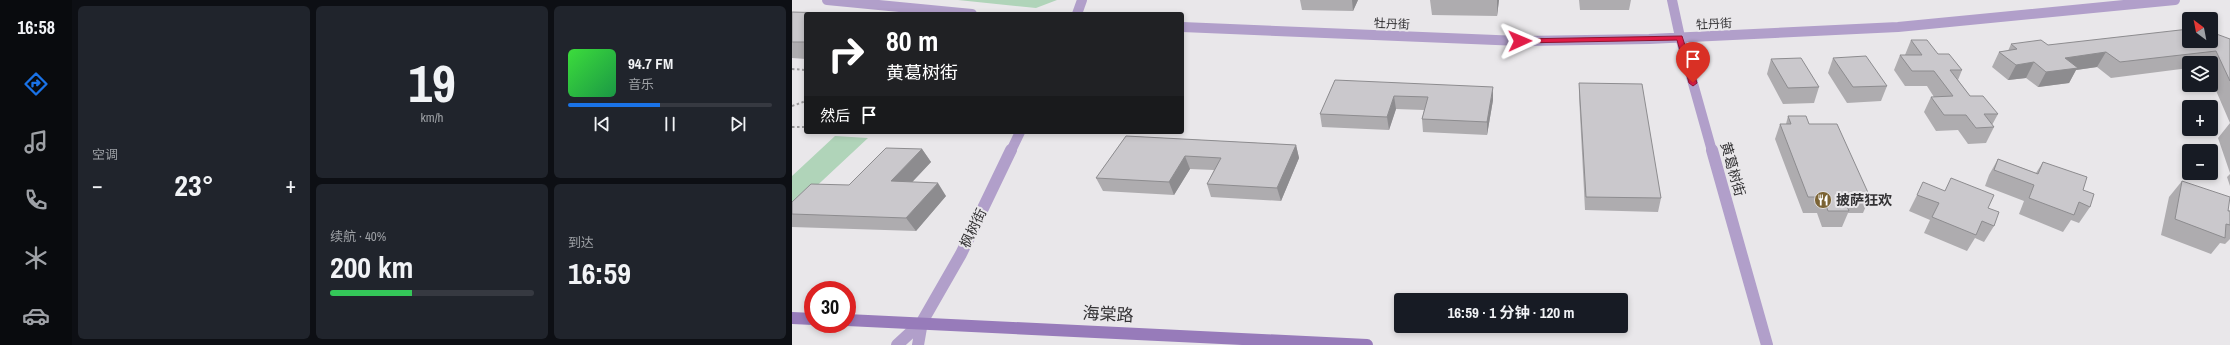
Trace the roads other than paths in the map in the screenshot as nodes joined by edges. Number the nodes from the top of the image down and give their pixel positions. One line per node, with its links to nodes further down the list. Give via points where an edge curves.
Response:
1 (827, 0): 5 (street)
2 (1082, 0): 6 (street)
3 (1672, 0): 8 (street, 黄葛树街)
4 (2175, 0): 8 (street, 牡丹街, via 1898,27)
5 (951, 12)
6 (1078, 12)
7 (1184, 27): 8 (street, 牡丹街, via 1520,41)
8 (1680, 37): 17 (street, 黄葛树街)
9 (1019, 134): 13 (street, 枫树街, via 961,254)
10 (792, 318): 11 (main road)
11 (804, 319)
12 (856, 320): 13 (main road, 海棠路)
13 (922, 322): 14 (street, 枫树街); 15 (street, 枫树街); 16 (main road, 海棠路)
14 (897, 345)
15 (918, 345)
16 (1367, 345)
17 (1767, 345)

